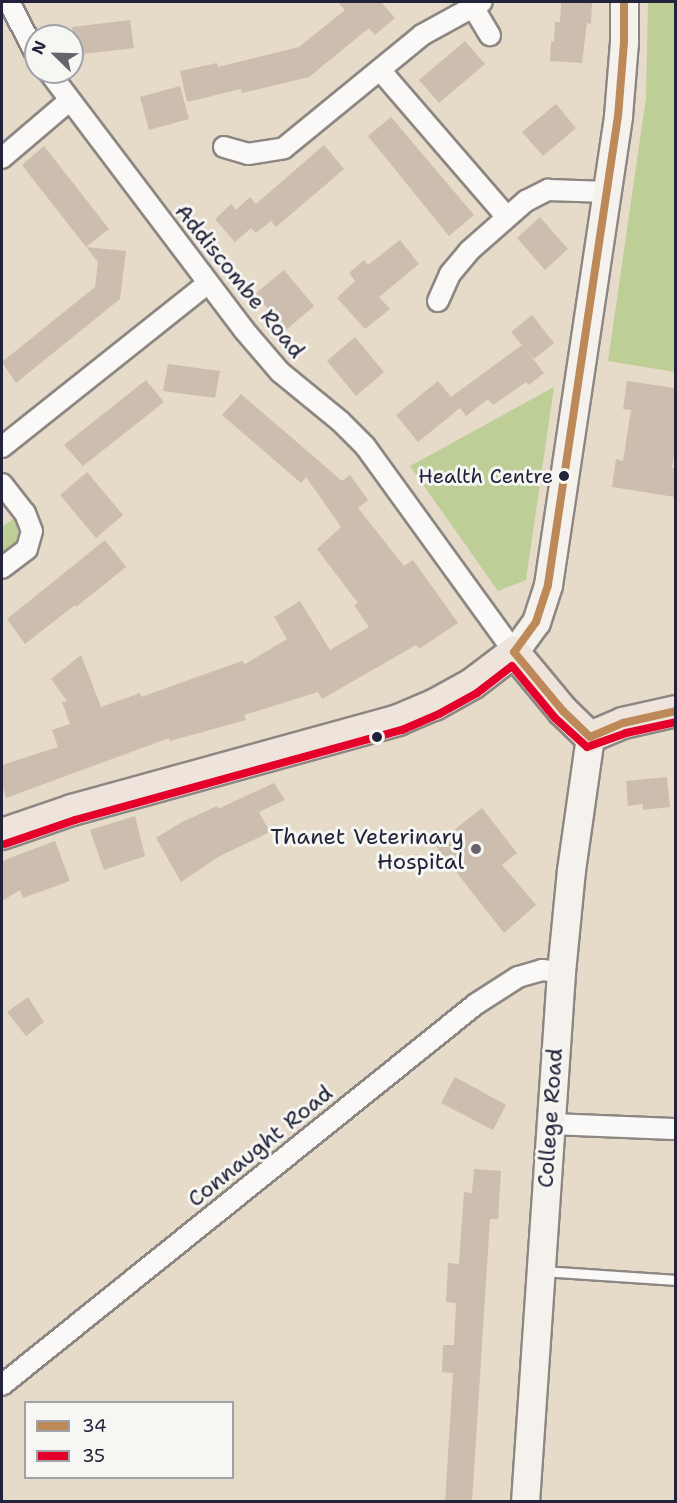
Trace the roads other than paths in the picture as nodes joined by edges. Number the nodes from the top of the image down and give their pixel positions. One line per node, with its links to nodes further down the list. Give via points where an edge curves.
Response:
1 (9, 2): 4 (street)
2 (624, 2): 11 (main road, via 624,42)
3 (478, 4): 5 (street); 6 (street, via 422,35)
4 (24, 31)
5 (490, 35)
6 (380, 70): 9 (street, via 284,148 248,154); 12 (street)
7 (57, 84): 8 (street, Addiscombe Road)
8 (69, 101): 10 (street); 13 (street, Addiscombe Road)
9 (224, 147)
10 (2, 158)
11 (608, 192): 12 (street, via 548,190 525,201); 18 (main road, via 549,585 536,622)
12 (507, 217): 14 (street, via 450,274)
13 (208, 283): 15 (street); 18 (street, Addiscombe Road, via 279,372 365,446)
14 (438, 301)
15 (2, 447)
16 (2, 484): 17 (street, via 25,513 32,531 27,549)
17 (2, 568)
18 (514, 652): 20 (main road, via 563,711); 21 (main road, via 472,684 398,720 72,810)
19 (675, 711): 20 (main road, via 623,723)
20 (590, 736): 22 (main road, College Road)
21 (2, 834)
22 (561, 972): 23 (main road, College Road); 27 (street, Connaught Road, via 542,970 518,977 476,1005)
23 (549, 1124): 24 (street); 25 (main road, College Road)
24 (675, 1129)
25 (541, 1270): 26 (lane); 28 (main road, College Road)
26 (675, 1280)
27 (2, 1385)
28 (525, 1502)

